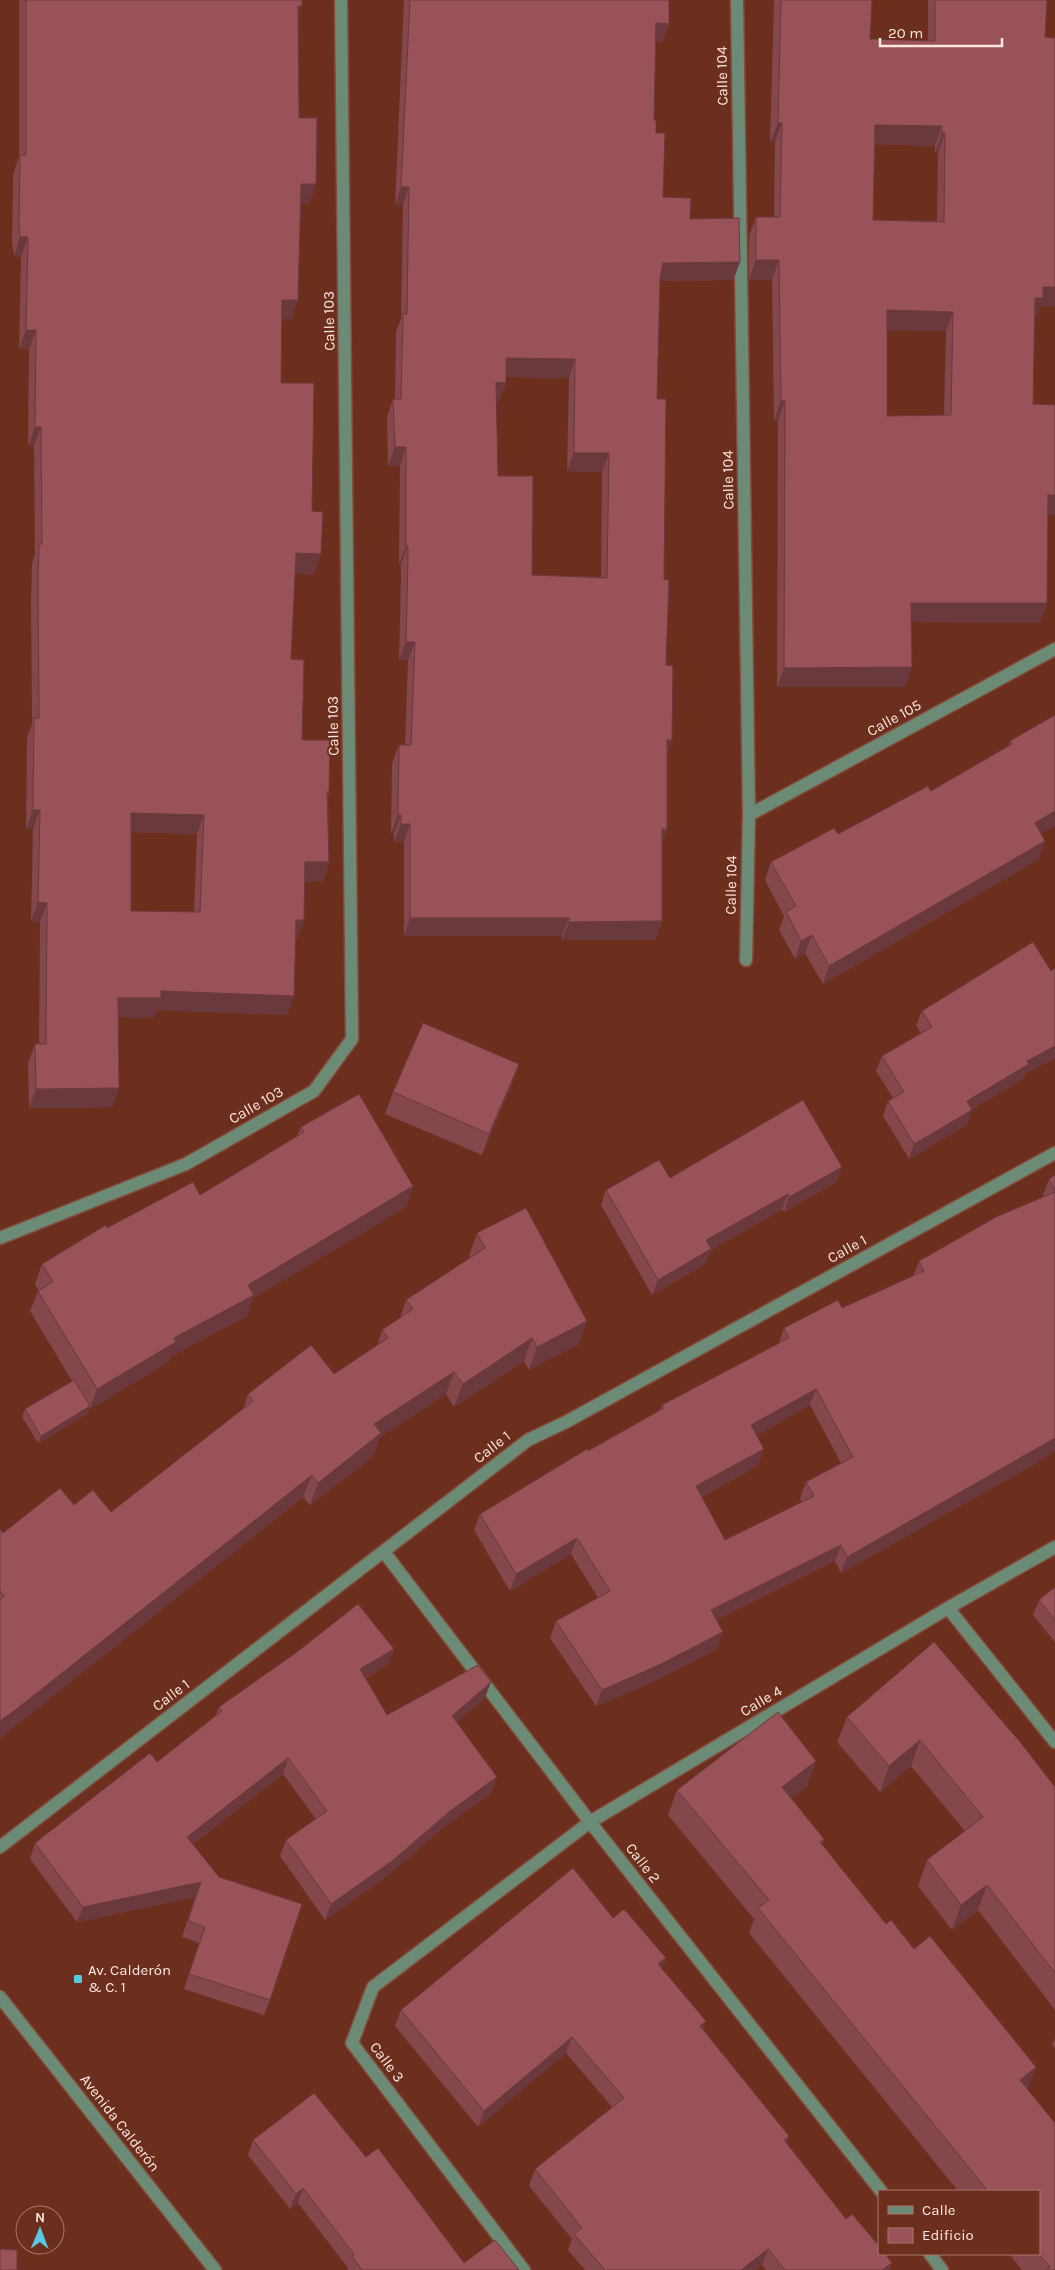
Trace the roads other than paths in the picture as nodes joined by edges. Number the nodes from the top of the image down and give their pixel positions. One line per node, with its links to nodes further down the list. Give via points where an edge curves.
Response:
1 (342, 0): 7 (street, Calle 103, via 352,1039 314,1091 194,1159)
2 (737, 0): 4 (street, Calle 104)
3 (1055, 649): 4 (street, Calle 105)
4 (749, 816): 5 (street, Calle 104)
5 (746, 960)
6 (1055, 1153): 9 (street, Calle 1, via 528,1440)
7 (0, 1238)
8 (1055, 1547): 10 (street, Calle 4)
9 (384, 1552): 12 (street, Calle 2); 13 (street, Calle 1)
10 (948, 1608): 11 (street); 12 (street, Calle 4)
11 (1055, 1742)
12 (590, 1822): 15 (street, Calle 2); 18 (street, Calle 3, via 373,1987 352,2043)
13 (0, 1847)
14 (0, 1997): 17 (street, Avenida Calderón)
15 (879, 2190)
16 (931, 2255): 19 (street)
17 (215, 2270)
18 (524, 2270)
19 (942, 2270)

